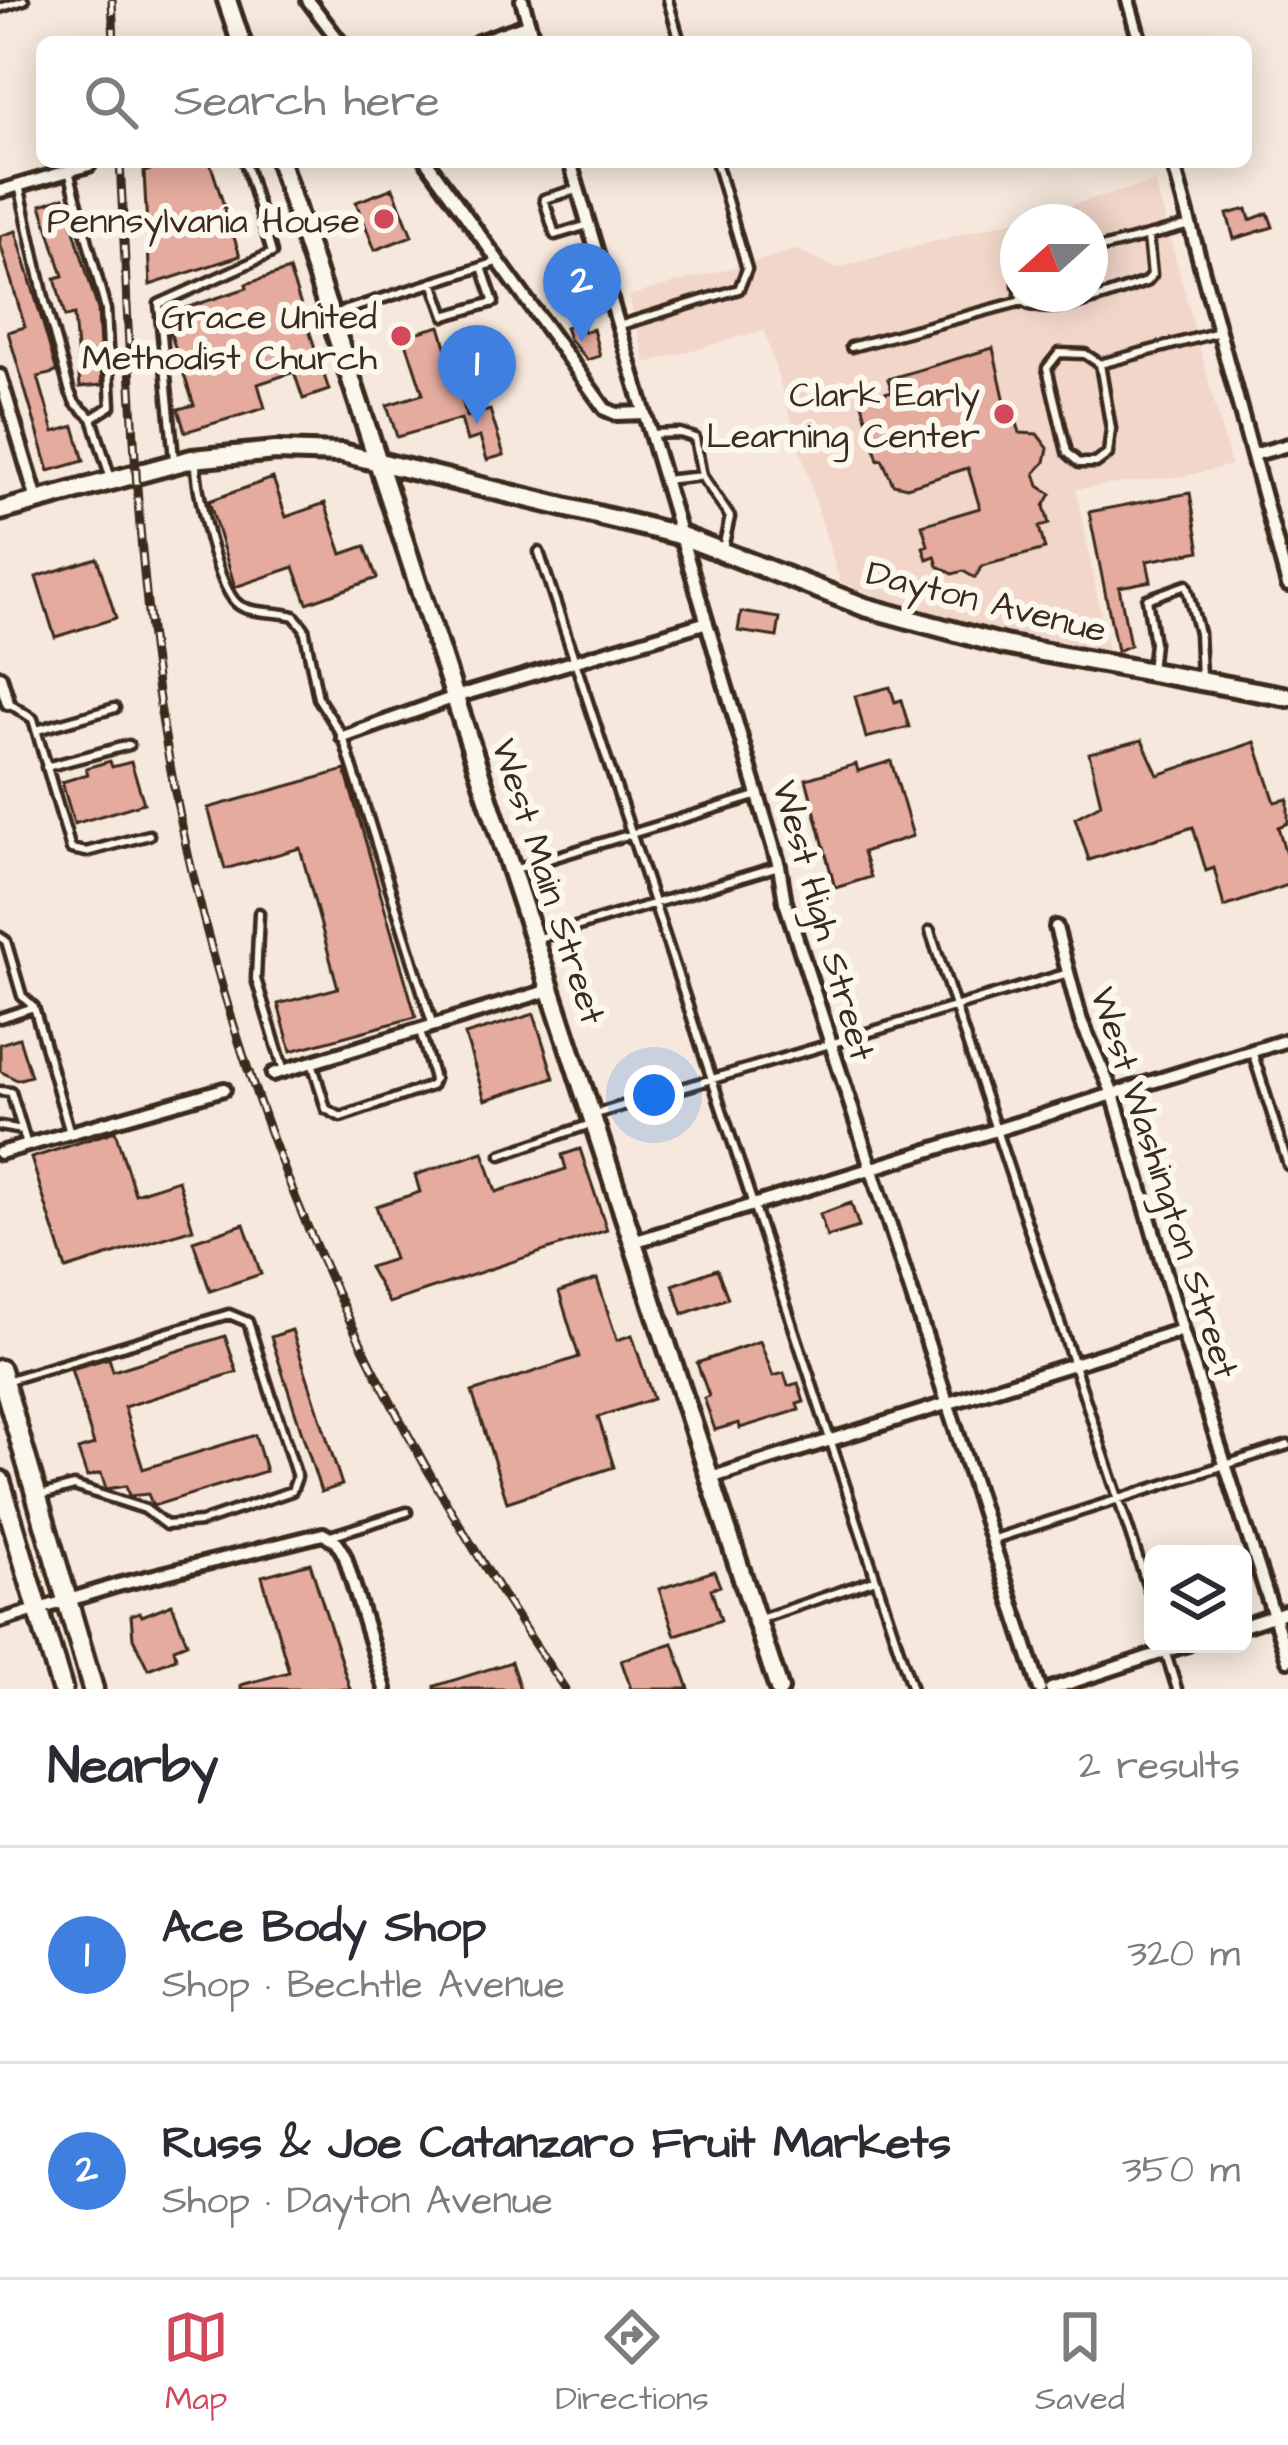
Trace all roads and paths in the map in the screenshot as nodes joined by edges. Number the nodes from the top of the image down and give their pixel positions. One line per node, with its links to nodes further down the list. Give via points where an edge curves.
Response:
1 (24, 0): 7 (lane)
2 (227, 0): 9 (street)
3 (308, 0): 10 (street)
4 (522, 0): 8 (street)
5 (668, 0): 13 (lane)
6 (1128, 0): 14 (street)
7 (0, 8)
8 (529, 24): 11 (street); 12 (street)
9 (239, 36)
10 (335, 36)
11 (495, 36)
12 (532, 36)
13 (678, 36)
14 (1138, 36)
15 (78, 168): 22 (street)
16 (246, 168): 48 (lane, via 272,253 159,304)
17 (282, 168): 35 (street, West Main Street)
18 (431, 168): 30 (street)
19 (572, 168): 24 (street, West High Street)
20 (718, 168): 36 (lane, via 747,269 739,290)
21 (1175, 168): 27 (street)
22 (69, 171): 23 (street); 42 (lane, via 106,310 111,406)
23 (19, 185): 25 (street); 42 (lane, via 70,392)
24 (578, 189): 26 (street, West High Street); 26 (lane, via 544,199 555,235)
25 (0, 191)
26 (588, 225): 36 (street, West High Street)
27 (1190, 225): 28 (lane); 37 (street)
28 (1148, 237): 29 (lane); 33 (lane, via 1152,275)
29 (1108, 247)
30 (497, 262): 31 (lane); 41 (street, via 604,409)
31 (482, 267): 32 (lane); 32 (lane, via 494,302 445,316)
32 (433, 282): 35 (lane)
33 (1108, 293)
34 (1000, 297): 38 (lane)
35 (330, 315): 47 (street, West Main Street)
36 (618, 326): 41 (street, West High Street)
37 (1220, 332): 39 (lane); 45 (street)
38 (851, 347)
39 (1100, 364): 39 (lane, via 1060,353 1047,368 1067,452 1079,463 1108,454 1112,429)
40 (0, 376): 52 (street)
41 (644, 413): 43 (street, West High Street)
42 (92, 418): 50 (lane)
43 (650, 434): 49 (lane, via 695,438); 51 (street, West High Street)
44 (1288, 445): 45 (street)
45 (1253, 455): 57 (street)
46 (196, 458): 47 (street, Dayton Avenue, via 276,451); 48 (street, Dayton Avenue); 68 (lane, via 227,590 243,608 294,616 304,628 318,698)
47 (377, 461): 54 (street, Dayton Avenue); 63 (street, West Main Street)
48 (175, 463): 50 (street, Dayton Avenue)
49 (702, 476): 51 (lane); 55 (lane, via 730,518)
50 (111, 479): 52 (street, Dayton Avenue)
51 (663, 480): 54 (street, West High Street)
52 (37, 500): 53 (street, Dayton Avenue)
53 (0, 511)
54 (679, 535): 55 (street, Dayton Avenue); 58 (street, West High Street)
55 (722, 551): 60 (street, Dayton Avenue, via 865,607 1004,645)
56 (538, 552): 59 (lane)
57 (1288, 585)
58 (704, 623): 59 (street); 71 (street, West High Street)
59 (573, 662): 63 (street); 72 (lane)
60 (1151, 671): 62 (street, Dayton Avenue); 62 (lane, via 1147,598 1186,584)
61 (0, 677): 65 (street)
62 (1202, 680): 64 (street, Dayton Avenue)
63 (455, 697): 68 (street); 75 (street, West Main Street)
64 (1288, 697)
65 (8, 703): 67 (lane)
66 (115, 708): 67 (lane)
67 (36, 730): 70 (lane)
68 (343, 737): 87 (lane)
69 (128, 745): 70 (lane)
70 (46, 767): 73 (lane, via 71,849)
71 (758, 796): 72 (lane); 74 (street, West High Street)
72 (628, 833): 75 (lane); 76 (lane)
73 (149, 835)
74 (779, 866): 76 (lane); 89 (street, West High Street)
75 (513, 870): 81 (street, West Main Street)
76 (652, 904): 81 (lane); 93 (lane)
77 (259, 913): 92 (lane, via 256,979)
78 (1056, 927): 82 (street, West Washington Street)
79 (930, 931): 84 (lane)
80 (0, 937): 85 (lane)
81 (536, 939): 83 (street, West Main Street)
82 (1068, 973): 84 (lane); 96 (street, West Washington Street)
83 (550, 990): 87 (street); 97 (street, West Main Street)
84 (955, 1005): 89 (lane); 100 (lane)
85 (34, 1007): 86 (lane); 101 (lane)
86 (0, 1018)
87 (426, 1028): 91 (street); 91 (lane, via 431,1086 341,1117 326,1109)
88 (1288, 1040): 90 (street)
89 (830, 1044): 93 (lane); 106 (street, West High Street)
90 (1252, 1051): 96 (street); 105 (lane)
91 (312, 1062): 92 (street)
92 (279, 1073)
93 (709, 1080): 97 (lane); 107 (lane)
94 (224, 1089): 101 (street)
95 (0, 1090): 99 (lane, via 11,1092)
96 (1113, 1094): 100 (street); 109 (street, West Washington Street)
97 (593, 1119): 104 (lane); 108 (street, West Main Street)
98 (0, 1126): 99 (lane)
99 (22, 1130): 102 (lane)
100 (994, 1131): 106 (street); 110 (lane)
101 (70, 1133): 102 (street)
102 (27, 1145): 103 (street)
103 (0, 1153)
104 (501, 1155)
105 (1288, 1165)
106 (870, 1170): 107 (street); 112 (street, West High Street)
107 (751, 1203): 108 (street); 113 (lane)
108 (633, 1241): 116 (street, West Main Street)
109 (1182, 1330): 110 (street); 115 (street, West Washington Street)
110 (1074, 1367): 112 (street); 119 (lane)
111 (2, 1376): 118 (main road); 118 (lane, via 229,1313 248,1322 297,1478 292,1490 201,1522 166,1525 145,1508 74,1486)
112 (947, 1406): 113 (street); 122 (street, West High Street)
113 (830, 1440): 116 (street); 124 (lane)
114 (1288, 1445): 115 (lane)
115 (1226, 1465): 119 (lane); 128 (street, West Washington Street)
116 (710, 1478): 129 (street, West Main Street)
117 (0, 1481): 126 (main road)
118 (37, 1496): 125 (main road)
119 (1119, 1500): 122 (lane); 123 (lane)
120 (407, 1512): 121 (lane)
121 (330, 1536): 125 (street); 137 (street, via 345,1557)
122 (992, 1540): 140 (street, West High Street)
123 (1144, 1576)
124 (876, 1579): 129 (lane); 139 (lane)
125 (68, 1600): 126 (street); 136 (main road)
126 (38, 1609): 130 (street); 135 (main road)
127 (1288, 1611): 128 (street)
128 (1274, 1616): 131 (street); 134 (street, West Washington Street)
129 (757, 1620): 138 (street, West Main Street)
130 (0, 1621)
131 (1252, 1623)
132 (1150, 1653): 141 (street)
133 (1166, 1653): 142 (lane)
134 (1288, 1660)
135 (62, 1689)
136 (93, 1689)
137 (385, 1689)
138 (779, 1689)
139 (912, 1689)
140 (1040, 1689)
141 (1051, 1689)
142 (1177, 1689)

